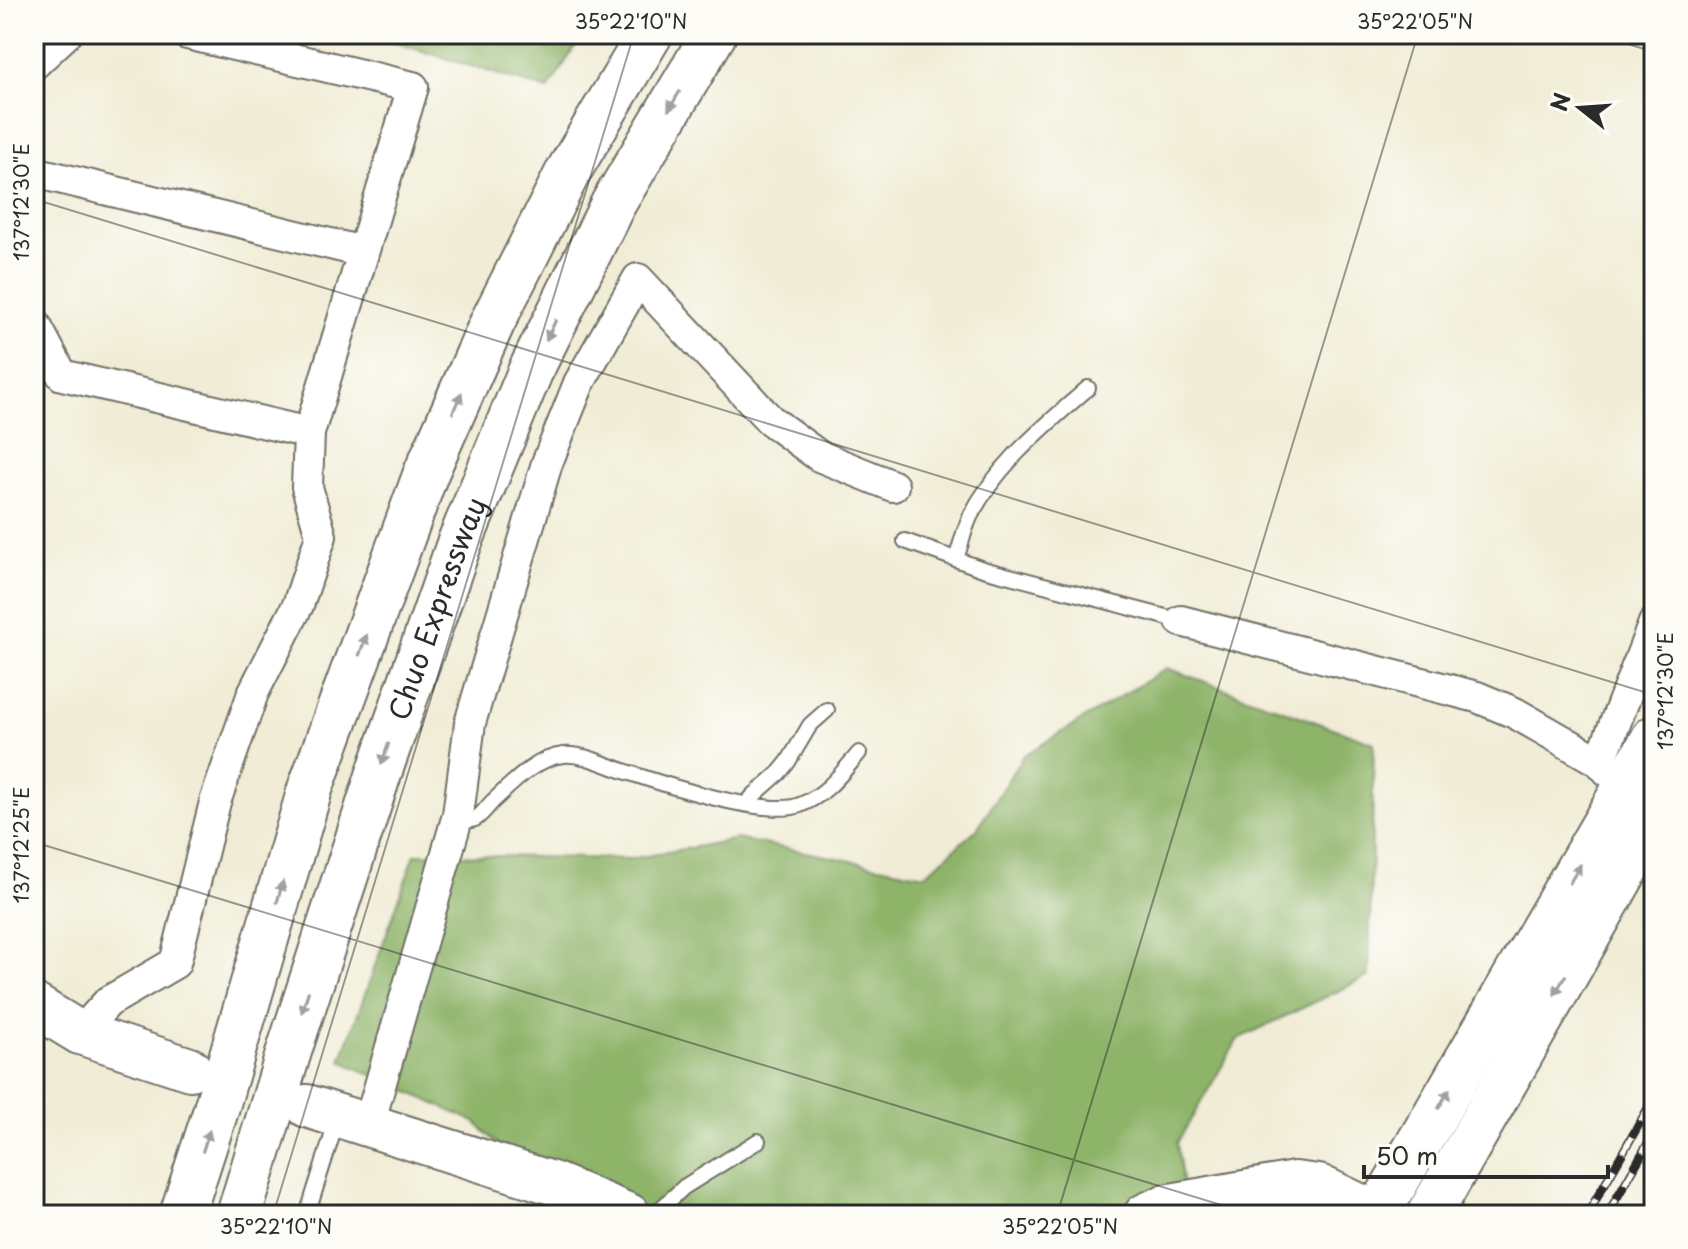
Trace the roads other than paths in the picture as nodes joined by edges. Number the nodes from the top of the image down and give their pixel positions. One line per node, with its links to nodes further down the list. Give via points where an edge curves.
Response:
1 (66, 34): 5 (street)
2 (187, 34): 7 (street, via 413,87)
3 (650, 34): 29 (highway, Chuo Expressway, one-way to 3, via 310,789 426,473 493,321 568,172)
4 (714, 34): 30 (highway, Chuo Expressway, one-way to 30, via 613,204 530,372 459,544 379,773)
5 (34, 64)
6 (34, 172): 7 (street)
7 (363, 252): 10 (street)
8 (34, 322): 10 (street, via 62,375)
9 (1088, 388): 13 (lane, via 993,478 969,519)
10 (309, 433): 24 (street, via 307,487 321,536 298,605 253,693 215,802 175,963 108,1002)
11 (893, 486): 22 (street, via 819,456 770,420 638,279 579,383 547,463 470,723)
12 (905, 541): 13 (lane)
13 (956, 559): 14 (lane)
14 (1181, 621): 19 (street, via 1477,697 1515,713)
15 (1654, 623): 19 (street)
16 (827, 710): 20 (lane, via 810,725 779,773)
17 (1654, 738): 19 (highway)
18 (859, 753): 20 (lane, via 836,782 797,807)
19 (1627, 783): 36 (highway, one-way to 19)
20 (746, 804): 22 (lane, via 566,755 540,762 475,819)
21 (1654, 820): 37 (highway, one-way to 37)
22 (456, 821): 26 (street)
23 (34, 1005): 24 (street)
24 (80, 1033): 25 (street)
25 (190, 1069)
26 (338, 1117): 31 (lane); 32 (street, via 555,1184)
27 (758, 1141): 33 (lane, via 684,1187)
28 (1295, 1183): 34 (street, via 1165,1206); 35 (street); 36 (street, via 1319,1186)
29 (182, 1215)
30 (239, 1215)
31 (307, 1215)
32 (629, 1215)
33 (654, 1215)
34 (1145, 1215)
35 (1266, 1215)
36 (1378, 1215)
37 (1429, 1215)

